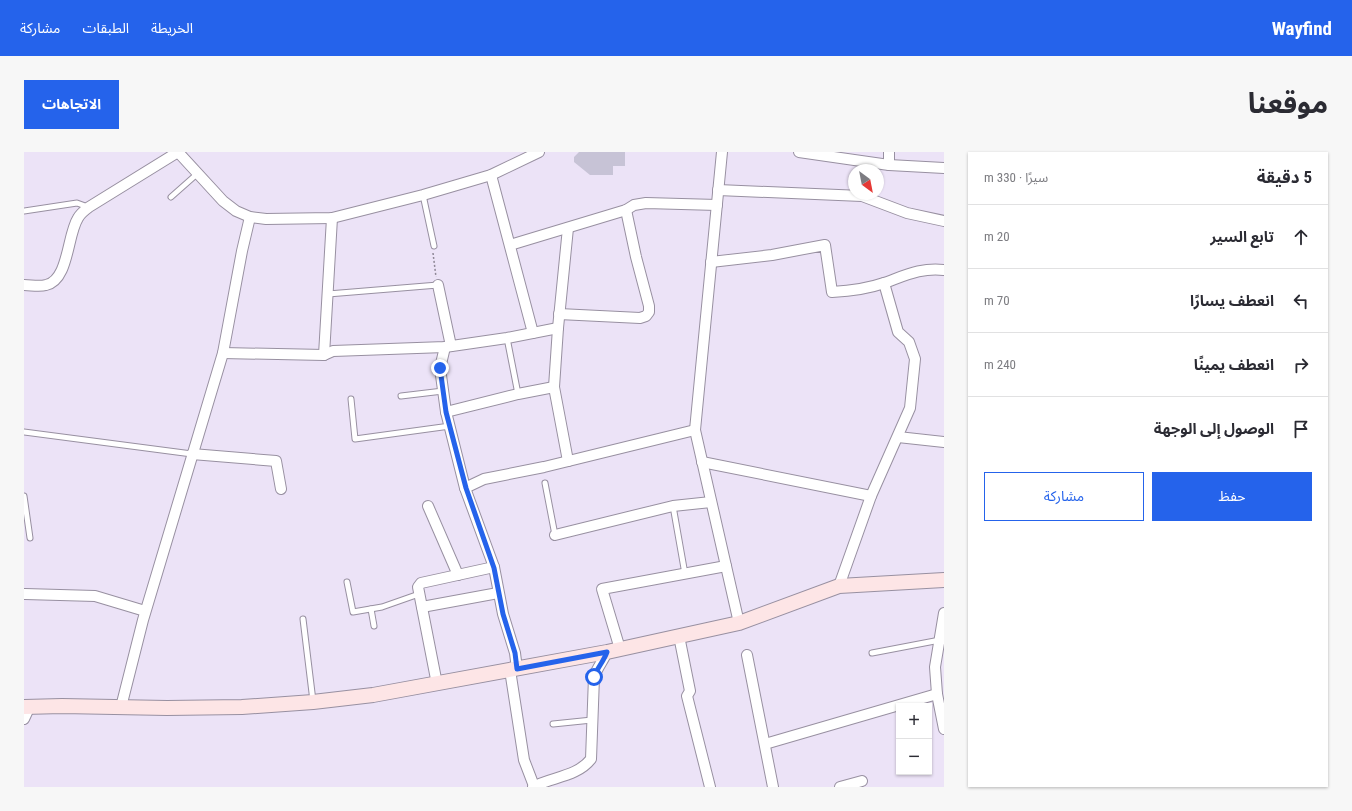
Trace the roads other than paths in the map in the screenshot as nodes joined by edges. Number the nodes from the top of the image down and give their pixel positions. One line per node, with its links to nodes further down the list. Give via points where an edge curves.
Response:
1 (178, 152): 8 (street); 14 (street)
2 (539, 152): 9 (street)
3 (722, 152): 10 (street)
4 (799, 152): 6 (street)
5 (889, 152): 6 (street)
6 (889, 165): 7 (street)
7 (944, 168)
8 (197, 174): 12 (lane); 17 (street, via 223,201)
9 (491, 175): 11 (street); 21 (street)
10 (718, 190): 13 (street); 19 (street, via 862,196 907,213)
11 (423, 195): 18 (street); 22 (lane)
12 (171, 198)
13 (717, 205): 15 (street, via 646,203 634,205); 23 (street)
14 (89, 207): 16 (lane, via 77,203); 26 (street, via 78,217 73,227 61,273 56,280 47,285)
15 (626, 210): 20 (street); 29 (street, via 649,312 640,318)
16 (24, 211)
17 (250, 217): 18 (street); 34 (street)
18 (332, 218): 28 (street)
19 (944, 221)
20 (568, 228): 21 (street); 29 (street)
21 (510, 245): 31 (street)
22 (434, 246)
23 (711, 262): 25 (street, via 772,256 825,245 832,292 854,291); 43 (street)
24 (944, 270): 25 (street, via 933,268)
25 (884, 283): 45 (street, via 898,332 910,342 915,359 910,408)
26 (24, 285)
27 (438, 285): 28 (lane); 33 (street)
28 (328, 294): 35 (street)
29 (559, 314): 30 (street)
30 (558, 328): 31 (street); 36 (street)
31 (533, 333): 32 (street)
32 (507, 338): 33 (street); 38 (lane)
33 (448, 346): 35 (street, via 333,351); 37 (street, via 440,368)
34 (223, 353): 35 (street); 47 (street)
35 (324, 355)
36 (554, 387): 38 (street); 48 (street)
37 (443, 391): 39 (lane); 41 (street)
38 (518, 394): 41 (street)
39 (401, 396)
40 (351, 399): 42 (lane, via 355,439)
41 (446, 412): 42 (street)
42 (450, 426): 51 (street)
43 (695, 430): 48 (street); 49 (street)
44 (24, 432): 47 (lane)
45 (898, 437): 46 (street); 54 (street)
46 (944, 442)
47 (192, 454): 52 (street, via 276,461); 72 (street)
48 (568, 461): 51 (street, via 484,479)
49 (702, 462): 54 (street); 55 (street)
50 (544, 483): 58 (lane)
51 (466, 488): 61 (street)
52 (281, 489)
53 (24, 496): 59 (lane)
54 (871, 496): 66 (street)
55 (711, 502): 57 (street); 60 (street)
56 (428, 506): 63 (street)
57 (673, 506): 58 (street); 62 (lane)
58 (555, 535)
59 (30, 538)
60 (726, 566): 62 (street); 75 (street)
61 (494, 568): 63 (street); 67 (street)
62 (685, 574): 79 (street, via 602,589)
63 (458, 575): 69 (street, via 421,583 418,587)
64 (944, 580): 66 (main road)
65 (347, 582): 71 (lane, via 353,612)
66 (839, 586): 75 (main road)
67 (498, 593): 70 (street); 82 (street, via 515,653)
68 (25, 594): 72 (street, via 95,596)
69 (419, 594): 70 (street); 71 (lane)
70 (422, 607): 83 (street)
71 (371, 609): 76 (lane)
72 (145, 611): 86 (street)
73 (944, 613): 78 (street)
74 (303, 619): 85 (lane)
75 (739, 623): 77 (main road)
76 (374, 626)
77 (679, 636): 79 (main road); 94 (street, via 690,691 687,696)
78 (940, 640): 80 (lane); 84 (street, via 935,667)
79 (614, 650): 82 (main road); 88 (street, via 596,670)
80 (872, 653)
81 (747, 655): 91 (street)
82 (513, 669): 83 (main road); 93 (street, via 524,760)
83 (437, 684): 85 (main road)
84 (939, 696): 90 (street); 91 (street)
85 (313, 702): 86 (main road, via 242,707)
86 (121, 707): 87 (main road)
87 (26, 711)
88 (592, 720): 89 (lane); 93 (street, via 591,759 586,766)
89 (553, 724)
90 (944, 729)
91 (765, 744): 95 (street)
92 (862, 781): 96 (street)
93 (533, 787)
94 (710, 787)
95 (773, 787)
96 (840, 787)

